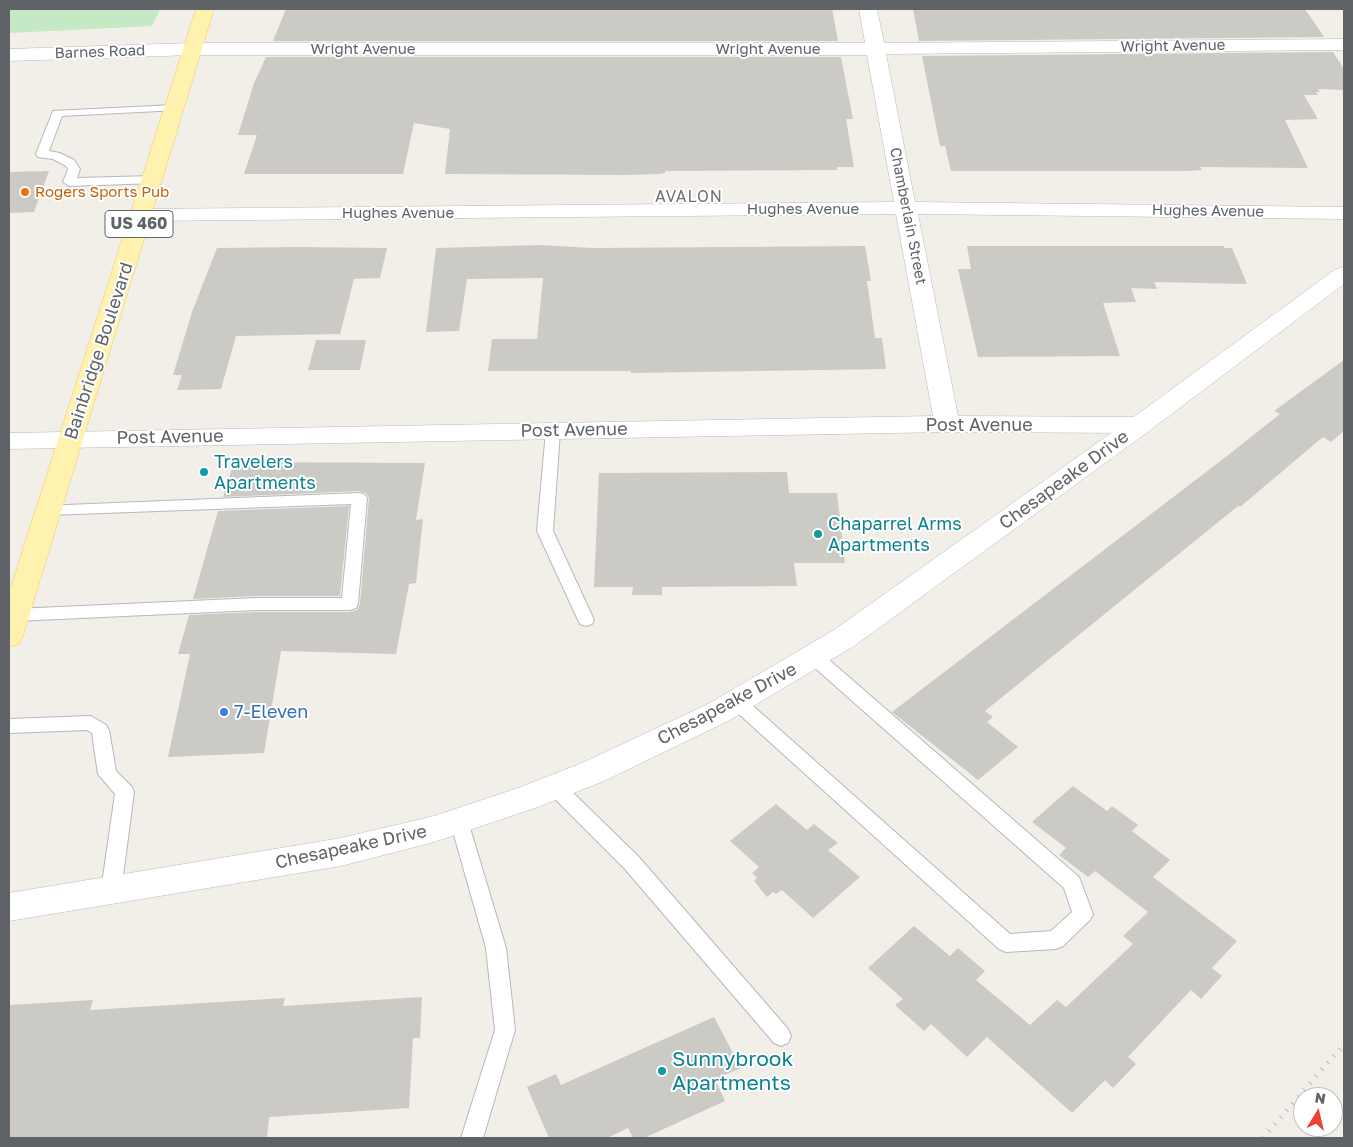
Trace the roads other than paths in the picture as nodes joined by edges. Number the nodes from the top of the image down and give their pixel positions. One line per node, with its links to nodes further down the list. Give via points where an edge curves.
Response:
1 (205, 9): 4 (main road, Bainbridge Boulevard / US 460)
2 (868, 9): 5 (street, Chamberlain Street)
3 (1344, 44): 5 (street, Wright Avenue)
4 (192, 49): 5 (street, Wright Avenue); 6 (street, Barnes Road); 7 (main road, Bainbridge Boulevard / US 460)
5 (876, 49): 9 (street, Chamberlain Street)
6 (9, 55)
7 (174, 108): 8 (main road, Bainbridge Boulevard / US 460); 8 (lane, via 57,113 42,154 70,163 74,169 69,182)
8 (153, 180): 11 (main road, Bainbridge Boulevard / US 460)
9 (907, 208): 10 (street, Hughes Avenue); 11 (street, Hughes Avenue); 13 (street, Chamberlain Street)
10 (1344, 212)
11 (142, 215): 16 (main road, Bainbridge Boulevard / US 460)
12 (1344, 274): 14 (street, Chesapeake Drive)
13 (947, 424): 14 (street, Post Avenue); 15 (street, Post Avenue)
14 (1140, 425): 21 (street, Chesapeake Drive, via 844,638)
15 (553, 431): 16 (street, Post Avenue); 19 (lane, via 545,531)
16 (71, 439): 17 (street, Post Avenue); 18 (main road, Bainbridge Boulevard / US 460)
17 (9, 441)
18 (48, 510): 20 (main road, Bainbridge Boulevard / US 460); 20 (lane, via 359,498 350,604 256,604)
19 (586, 620)
20 (12, 625)
21 (813, 656): 22 (street, Chesapeake Drive); 22 (lane, via 1072,883 1083,914 1056,940 1006,943)
22 (737, 702): 24 (street, Chesapeake Drive)
23 (9, 726): 26 (lane, via 91,723 100,730 107,774 125,792)
24 (555, 787): 25 (street, Chesapeake Drive); 28 (lane, via 631,862)
25 (460, 820): 26 (street, Chesapeake Drive, via 341,852); 29 (lane, via 496,948 505,1030)
26 (110, 891): 27 (street, Chesapeake Drive)
27 (9, 907)
28 (781, 1036)
29 (472, 1138)

